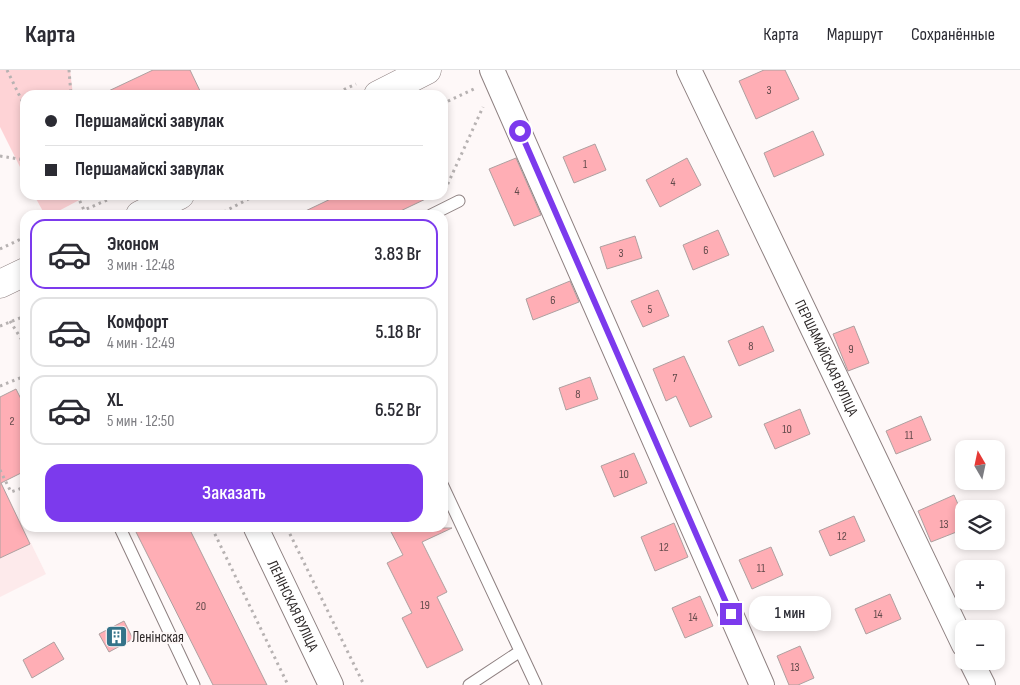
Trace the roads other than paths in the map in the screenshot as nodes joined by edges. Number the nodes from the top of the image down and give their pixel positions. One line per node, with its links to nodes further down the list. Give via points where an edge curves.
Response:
1 (427, 70): 4 (main road)
2 (689, 70): 14 (street, ПЕРШАМАЙСКАЯ ВУЛІЦА)
3 (495, 74): 21 (street)
4 (388, 90)
5 (170, 200): 7 (main road)
6 (459, 201): 8 (lane)
7 (150, 210)
8 (440, 210)
9 (20, 274): 10 (main road)
10 (0, 284)
11 (448, 497): 15 (lane)
12 (122, 532): 17 (lane)
13 (258, 532): 18 (street, ЛЕНІНСКАЯ ВУЛІЦА)
14 (955, 626)
15 (519, 652): 19 (lane); 20 (lane)
16 (976, 670): 22 (street)
17 (194, 685)
18 (331, 685)
19 (469, 685)
20 (536, 685)
21 (762, 685)
22 (983, 685)

